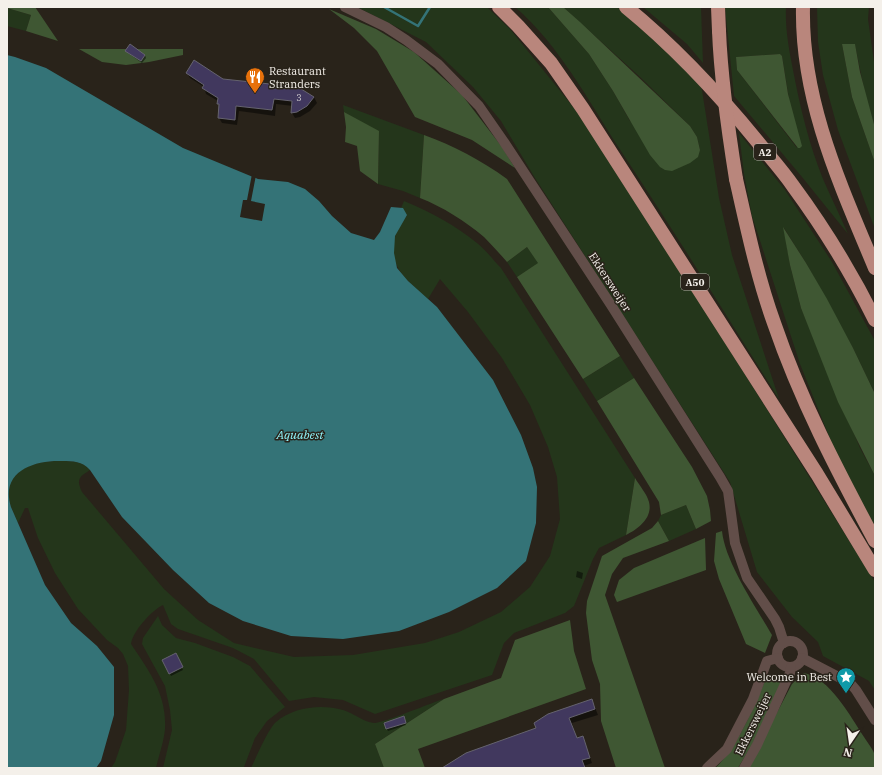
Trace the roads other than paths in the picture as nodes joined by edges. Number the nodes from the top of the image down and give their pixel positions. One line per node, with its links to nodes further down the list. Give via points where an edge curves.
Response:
1 (345, 7): 10 (street, Ekkersweijer, via 386,27 438,64 478,106 504,142 720,476 728,491 735,543 747,578 779,627)
2 (498, 7): 9 (highway, A50, via 551,63 583,109 817,474)
3 (626, 7): 7 (highway, A2, via 701,76 793,186 834,246)
4 (718, 7): 8 (highway, bridge, via 724,101 736,179 773,323 795,380 834,464)
5 (802, 7): 6 (highway, via 806,58 824,140)
6 (875, 268)
7 (875, 320)
8 (875, 541)
9 (875, 570)
10 (784, 643): 11 (street, via 778,650); 12 (street, via 793,641 799,644 803,651)
11 (778, 658): 13 (street, via 784,665); 15 (street, Ekkersweijer, via 766,661 753,699 726,749)
12 (802, 658): 13 (street); 14 (street, via 850,683)
13 (791, 667): 16 (street, Ekkersweijer)
14 (875, 720)
15 (707, 768)
16 (744, 768)

